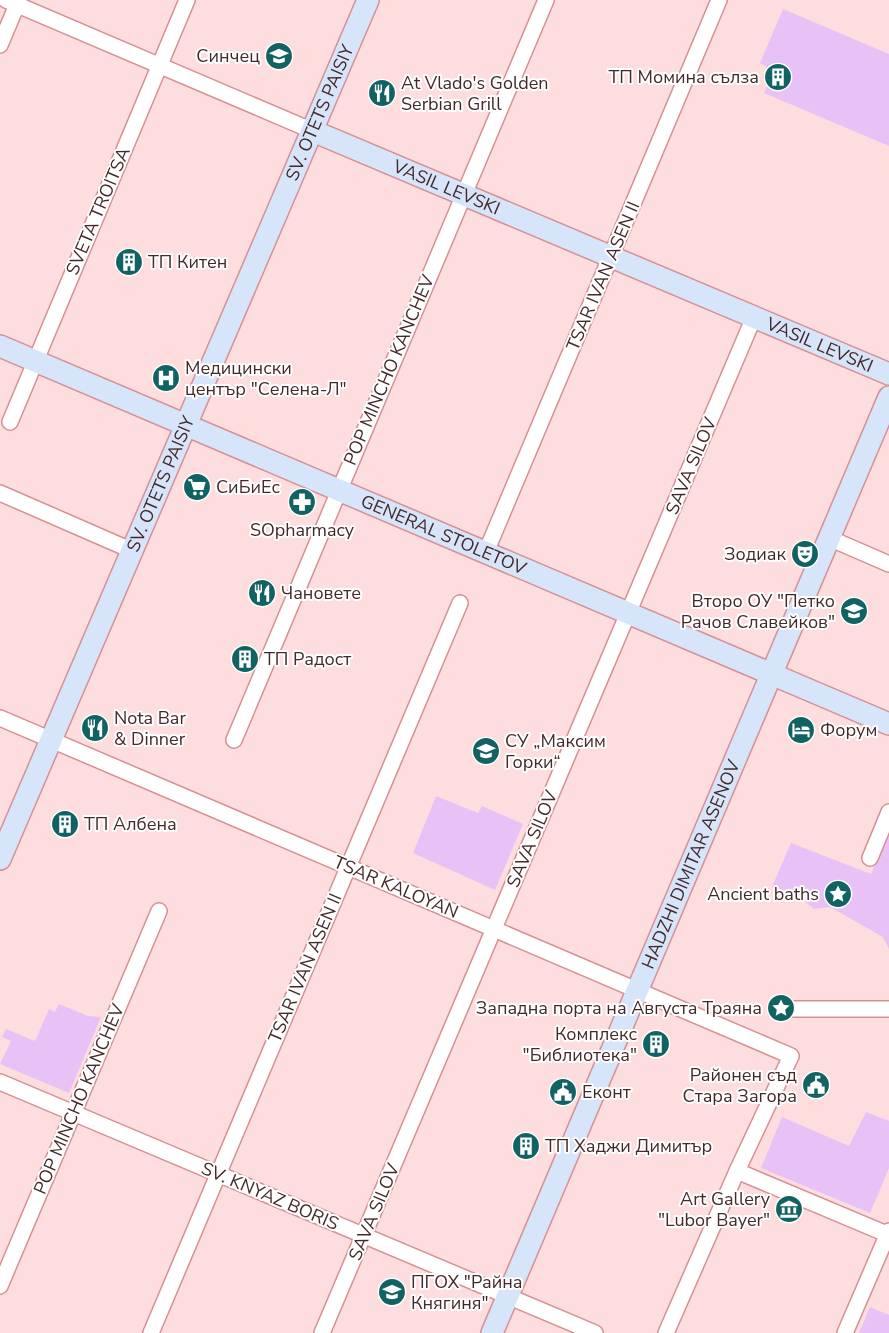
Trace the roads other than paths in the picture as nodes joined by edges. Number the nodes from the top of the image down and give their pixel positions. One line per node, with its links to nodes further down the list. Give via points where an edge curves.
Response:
1 (187, 0): 7 (street, SVETA TROITSA)
2 (368, 0): 8 (street, SV. OTETS PAISIY)
3 (546, 0): 9 (street, POP MINCHO KANCHEV)
4 (719, 0): 10 (street, TSAR IVAN ASEN II)
5 (14, 2): 6 (street); 7 (street, VASIL LEVSKI)
6 (0, 45)
7 (159, 65): 8 (street, VASIL LEVSKI); 13 (street, SVETA TROITSA)
8 (314, 131): 9 (street, VASIL LEVSKI); 17 (street, SV. OTETS PAISIY)
9 (463, 194): 10 (street, VASIL LEVSKI); 18 (street, POP MINCHO KANCHEV)
10 (611, 257): 11 (street, VASIL LEVSKI); 22 (street, TSAR IVAN ASEN II)
11 (754, 317): 14 (street, VASIL LEVSKI); 25 (street, SAVA SILOV)
12 (0, 346): 13 (street, GENERAL STOLETOV)
13 (35, 361): 16 (street, SVETA TROITSA); 17 (street, GENERAL STOLETOV)
14 (889, 374)
15 (889, 397): 20 (street, HADZHI DIMITAR ASENOV)
16 (10, 422)
17 (186, 425): 18 (street, GENERAL STOLETOV); 21 (street, SV. OTETS PAISIY)
18 (339, 490): 22 (street, GENERAL STOLETOV); 30 (street, POP MINCHO KANCHEV)
19 (0, 493): 21 (street)
20 (829, 538): 23 (street); 26 (street, HADZHI DIMITAR ASENOV)
21 (133, 551): 29 (street, SV. OTETS PAISIY)
22 (486, 552): 25 (street, GENERAL STOLETOV)
23 (889, 564)
24 (460, 603): 34 (street, TSAR IVAN ASEN II)
25 (628, 613): 26 (street, GENERAL STOLETOV); 36 (street, SAVA SILOV)
26 (771, 674): 28 (street, GENERAL STOLETOV); 37 (street, HADZHI DIMITAR ASENOV)
27 (0, 718): 29 (street, TSAR KALOYAN)
28 (889, 724)
29 (52, 740): 33 (street, SV. OTETS PAISIY); 34 (street, TSAR KALOYAN)
30 (234, 740)
31 (889, 812): 32 (street)
32 (870, 858)
33 (0, 860)
34 (348, 867): 36 (street, TSAR KALOYAN); 43 (street, TSAR IVAN ASEN II)
35 (159, 911): 41 (street, POP MINCHO KANCHEV)
36 (494, 929): 37 (street, TSAR KALOYAN); 45 (street, SAVA SILOV)
37 (638, 990): 42 (street, TSAR KALOYAN, via 791,1056); 47 (street, HADZHI DIMITAR ASENOV)
38 (791, 1009): 39 (street)
39 (889, 1009)
40 (0, 1082): 41 (street, SV. KNYAZ BORIS)
41 (73, 1113): 43 (street, SV. KNYAZ BORIS); 46 (street, POP MINCHO KANCHEV)
42 (737, 1171): 44 (street); 52 (street)
43 (218, 1174): 45 (street, SV. KNYAZ BORIS); 48 (street, TSAR IVAN ASEN II)
44 (889, 1234): 53 (street)
45 (364, 1236): 47 (street, SV. KNYAZ BORIS); 49 (street, SAVA SILOV)
46 (0, 1286)
47 (508, 1296): 50 (street, HADZHI DIMITAR ASENOV); 51 (street, SV. KNYAZ BORIS)
48 (151, 1333)
49 (322, 1333)
50 (492, 1333)
51 (595, 1333)
52 (666, 1333)
53 (844, 1333)

